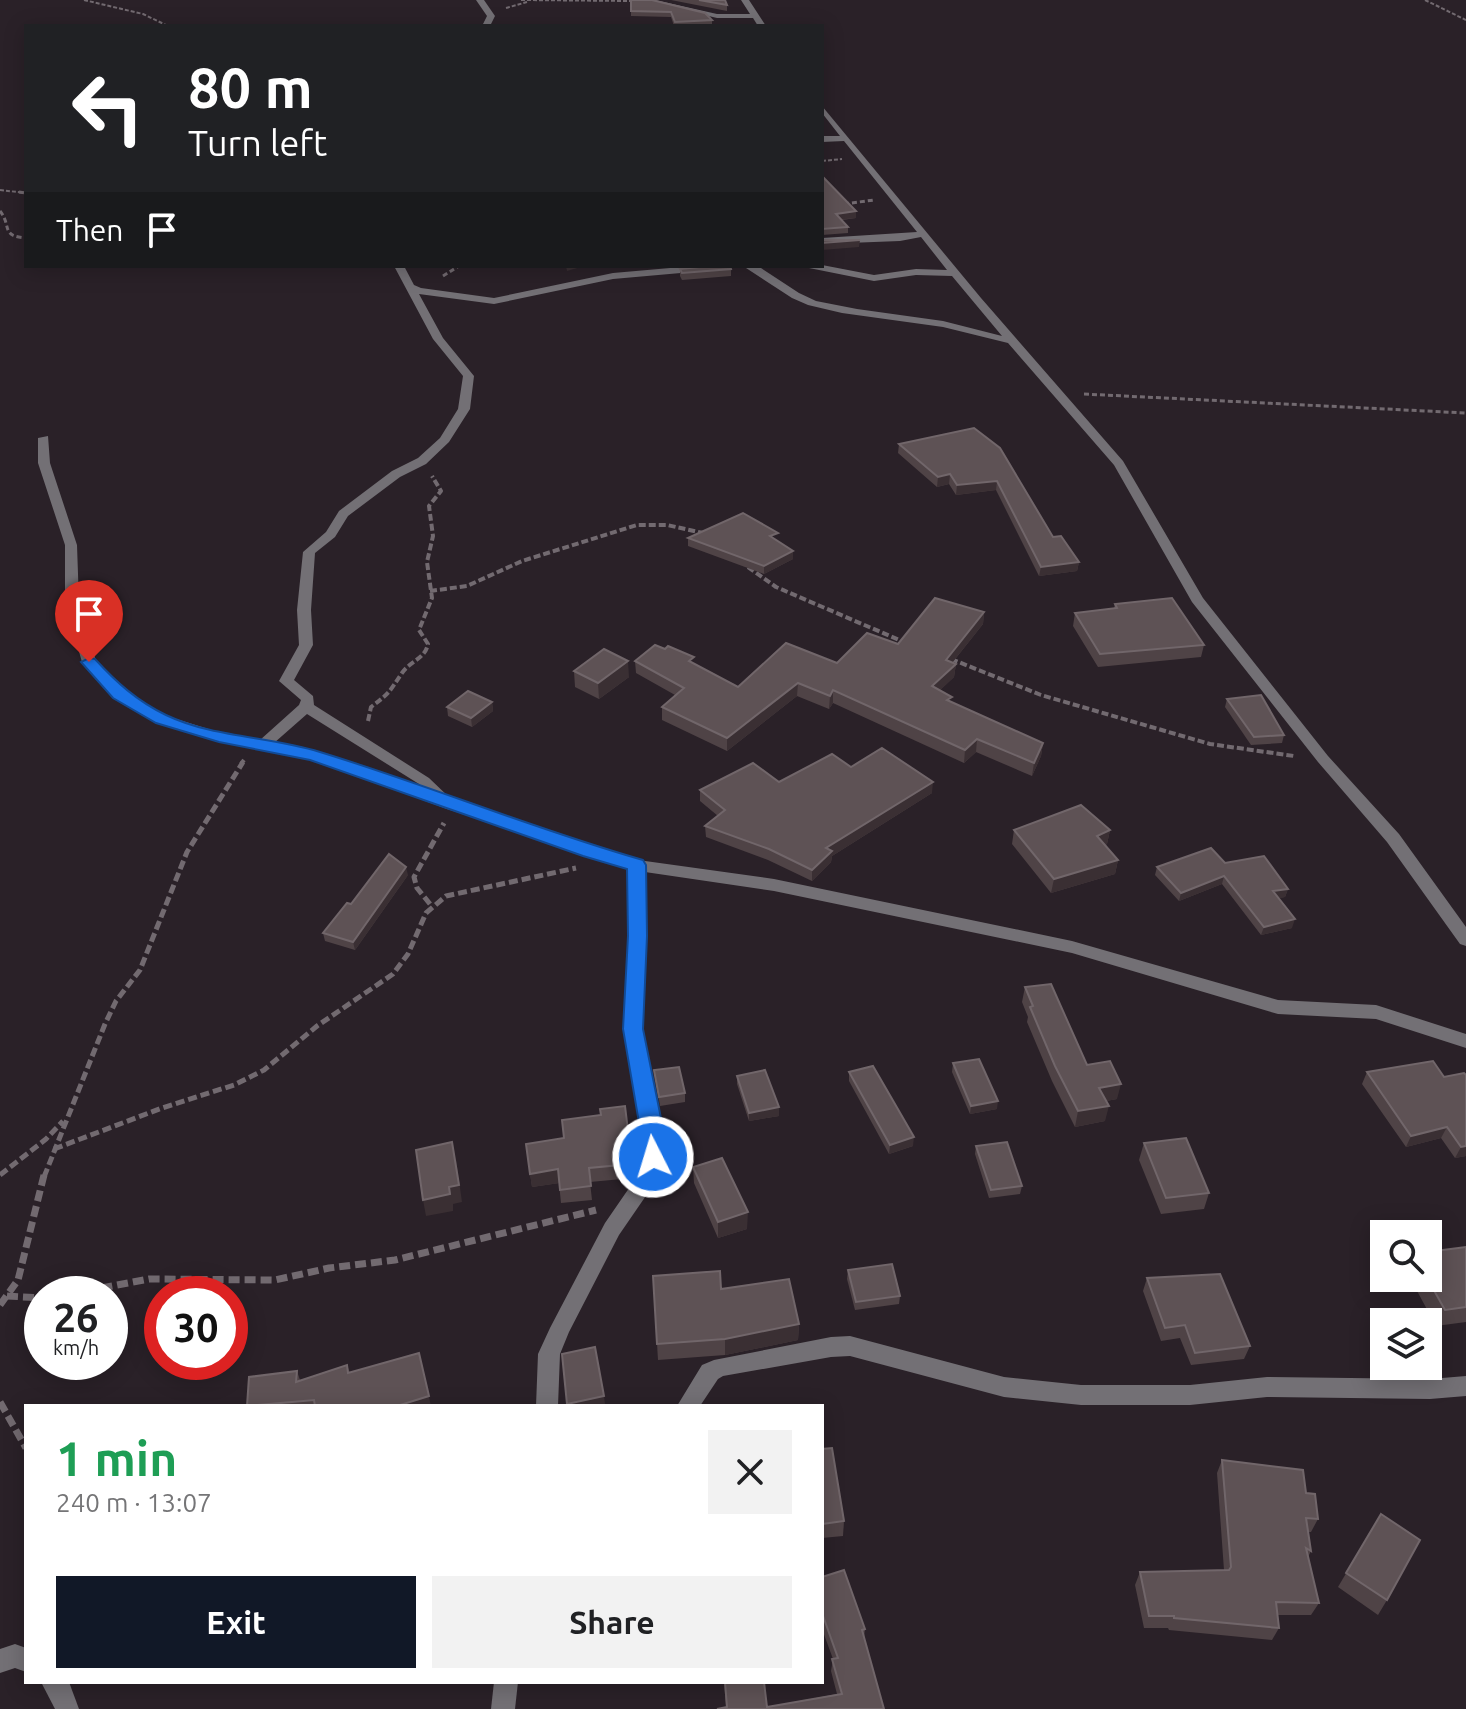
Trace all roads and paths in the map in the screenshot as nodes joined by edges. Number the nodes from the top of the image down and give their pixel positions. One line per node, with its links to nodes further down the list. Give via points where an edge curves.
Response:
1 (84, 0): 11 (path)
2 (480, 0): 8 (street)
3 (521, 0): 7 (path)
4 (745, 0): 9 (street)
5 (1425, 0): 10 (path)
6 (646, 1): 7 (path); 9 (street, via 717,16)
7 (530, 2): 8 (path)
8 (491, 16): 12 (street)
9 (755, 16): 13 (street)
10 (1466, 20)
11 (164, 24)
12 (487, 24)
13 (761, 24)
14 (824, 110): 15 (street)
15 (846, 138): 16 (street); 19 (street)
16 (824, 139)
17 (0, 190): 18 (path)
18 (24, 193)
19 (895, 199): 20 (path); 22 (street)
20 (835, 206)
21 (0, 211): 23 (path, via 7,232)
22 (923, 234): 24 (street); 29 (street)
23 (24, 237)
24 (824, 241)
25 (400, 268): 30 (street)
26 (689, 268): 30 (street, via 598,278 494,301)
27 (753, 268): 31 (street, via 812,304 938,322)
28 (822, 268): 29 (street, via 874,278)
29 (955, 273): 31 (street)
30 (413, 289): 35 (street, via 438,339 470,382 464,409)
31 (1011, 340): 32 (street)
32 (1061, 397): 33 (path, via 1172,397); 44 (street, via 1130,479 1197,599)
33 (1466, 413)
34 (44, 438): 42 (street, via 44,463 71,545 72,603 89,662 119,695 162,719)
35 (428, 456): 38 (path, via 441,491 428,513 433,536 427,562); 41 (street, via 343,514 331,534 309,552 306,645 286,681 308,699)
36 (714, 536): 38 (path, via 667,525 637,525 522,561 467,586)
37 (744, 563): 39 (path, via 776,587)
38 (430, 591): 43 (path, via 419,630 428,644 426,653 371,707)
39 (916, 646)
40 (941, 655): 44 (path, via 1041,695 1210,744)
41 (306, 707): 42 (street); 43 (street)
42 (264, 744): 45 (street, via 314,755); 51 (path, via 238,767 187,852 140,970 116,1001)
43 (369, 746): 45 (street)
44 (1323, 759): 49 (street, via 1393,838)
45 (452, 805): 46 (street); 48 (path, via 414,877)
46 (612, 858): 47 (street); 48 (path)
47 (637, 865): 50 (street, via 774,885 1072,947 1278,1007 1376,1012); 54 (street, via 633,1029 653,1157)
48 (430, 904): 52 (path, via 405,961 392,975 272,1065 247,1080)
49 (1466, 940)
50 (1466, 1041)
51 (66, 1117): 52 (path); 53 (path)
52 (54, 1149): 56 (path, via 39,1189 23,1265)
53 (0, 1175)
54 (632, 1200): 55 (path, via 453,1247 296,1277); 61 (street, via 549,1354)
55 (128, 1283)
56 (7, 1296): 57 (path); 58 (path)
57 (24, 1297)
58 (0, 1305)
59 (1466, 1386): 62 (street, via 1081,1395 1004,1387 862,1348 831,1347 722,1367 710,1372)
60 (0, 1402): 63 (path)
61 (547, 1404)
62 (689, 1404)
63 (24, 1444)
64 (55, 1684): 66 (street)
65 (506, 1684): 67 (street)
66 (67, 1709)
67 (503, 1709)

